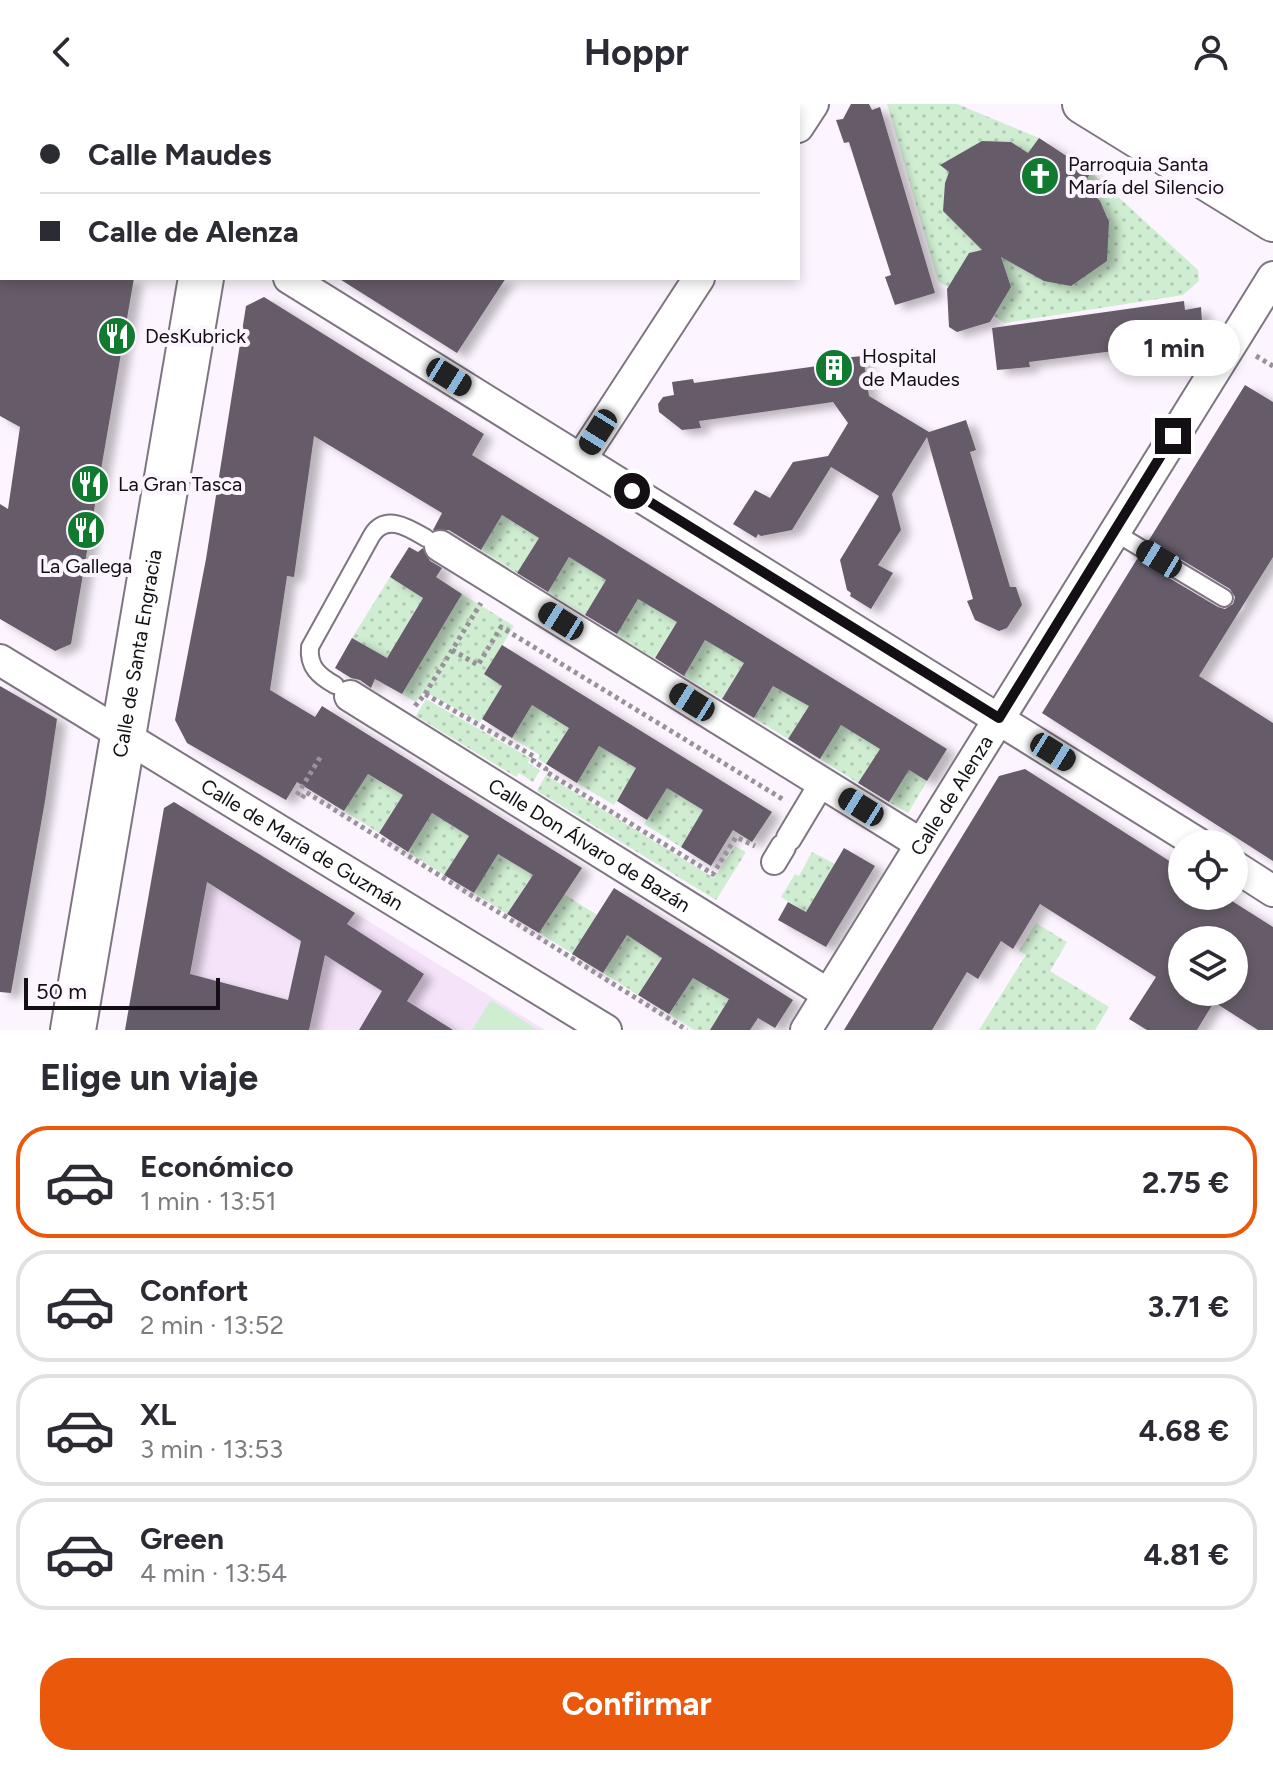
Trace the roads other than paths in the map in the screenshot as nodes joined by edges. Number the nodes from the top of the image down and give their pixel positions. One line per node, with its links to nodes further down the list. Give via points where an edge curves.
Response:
1 (813, 104): 9 (street)
2 (1061, 104): 14 (lane)
3 (1082, 104): 13 (street)
4 (1129, 104): 12 (main road)
5 (1189, 104): 11 (main road)
6 (1240, 104): 10 (street)
7 (1265, 104): 8 (lane)
8 (1273, 109)
9 (800, 124)
10 (1273, 125)
11 (1273, 155)
12 (1273, 195)
13 (1273, 222)
14 (1273, 235)
15 (1273, 277): 20 (street, Calle de Alenza)
16 (201, 280): 26 (main road, Calle de Santa Engracia)
17 (292, 280): 19 (street)
18 (698, 280): 19 (street)
19 (581, 459): 25 (street)
20 (1114, 532): 22 (lane); 25 (street, Calle de Alenza)
21 (433, 542): 24 (lane, via 388,523 374,531 310,647 314,669); 27 (street)
22 (1224, 598)
23 (0, 660): 26 (street, Calle de María de Guzmán)
24 (342, 691): 33 (street, Calle Don Álvaro de Bazán)
25 (999, 718): 28 (street); 29 (street, Calle de Alenza)
26 (124, 734): 34 (main road, Calle de Santa Engracia); 35 (street, Calle de María de Guzmán)
27 (822, 783): 29 (street); 30 (street)
28 (1177, 830)
29 (921, 844): 33 (street, Calle de Alenza)
30 (782, 849)
31 (1248, 875): 32 (street)
32 (1273, 891)
33 (828, 994): 36 (street, Calle de Alenza)
34 (73, 1030)
35 (606, 1030)
36 (806, 1030)

